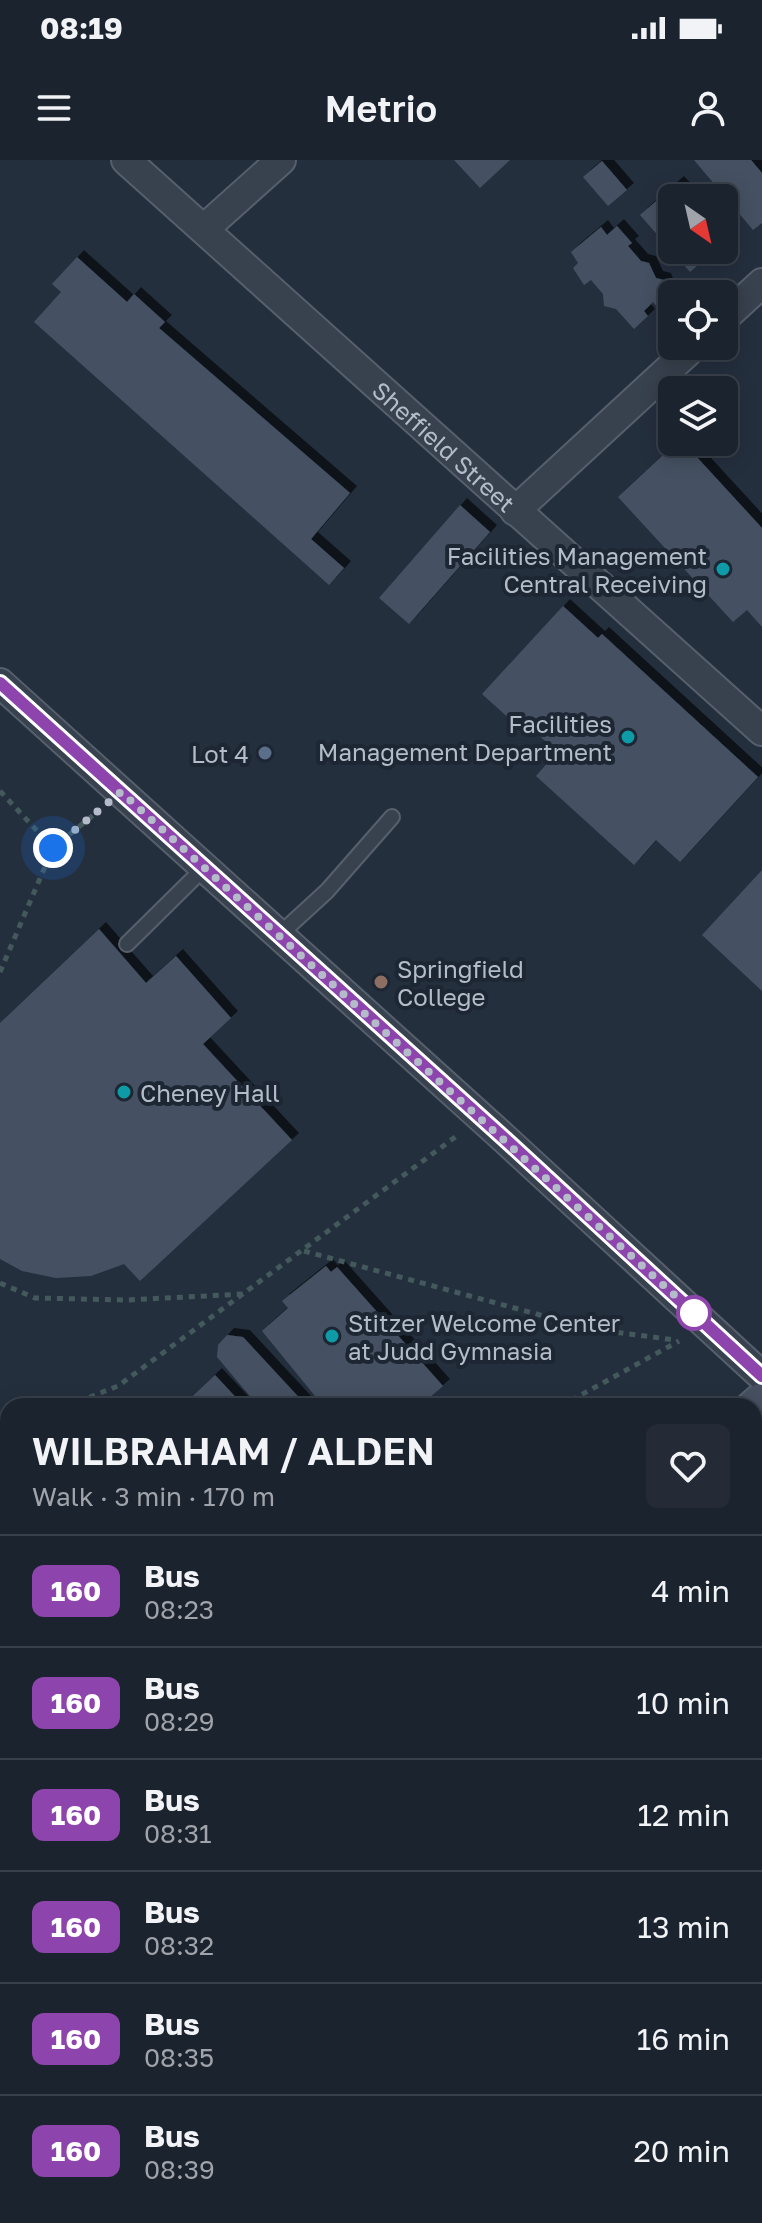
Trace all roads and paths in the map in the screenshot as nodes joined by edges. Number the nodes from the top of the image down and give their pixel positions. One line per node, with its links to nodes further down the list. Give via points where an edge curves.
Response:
1 (126, 160): 3 (street, Sheffield Street)
2 (281, 160): 3 (street)
3 (204, 229): 7 (street, Sheffield Street)
4 (762, 283): 5 (street)
5 (738, 305)
6 (679, 360): 7 (street)
7 (515, 511): 9 (street, Sheffield Street)
8 (0, 683): 11 (street)
9 (762, 731)
10 (0, 791): 13 (path)
11 (121, 792): 13 (path); 14 (street)
12 (392, 817): 15 (lane, via 327,891)
13 (53, 848): 17 (path)
14 (204, 868): 15 (street); 16 (lane)
15 (279, 935): 18 (street)
16 (127, 944)
17 (0, 972)
18 (482, 1118): 19 (path); 24 (street)
19 (303, 1250): 21 (path); 22 (path, via 592,1329)
20 (0, 1283): 21 (path, via 35,1298)
21 (245, 1294): 25 (path, via 118,1386)
22 (678, 1340): 23 (path); 26 (path)
23 (689, 1351)
24 (762, 1376)
25 (87, 1398)
26 (575, 1398)

